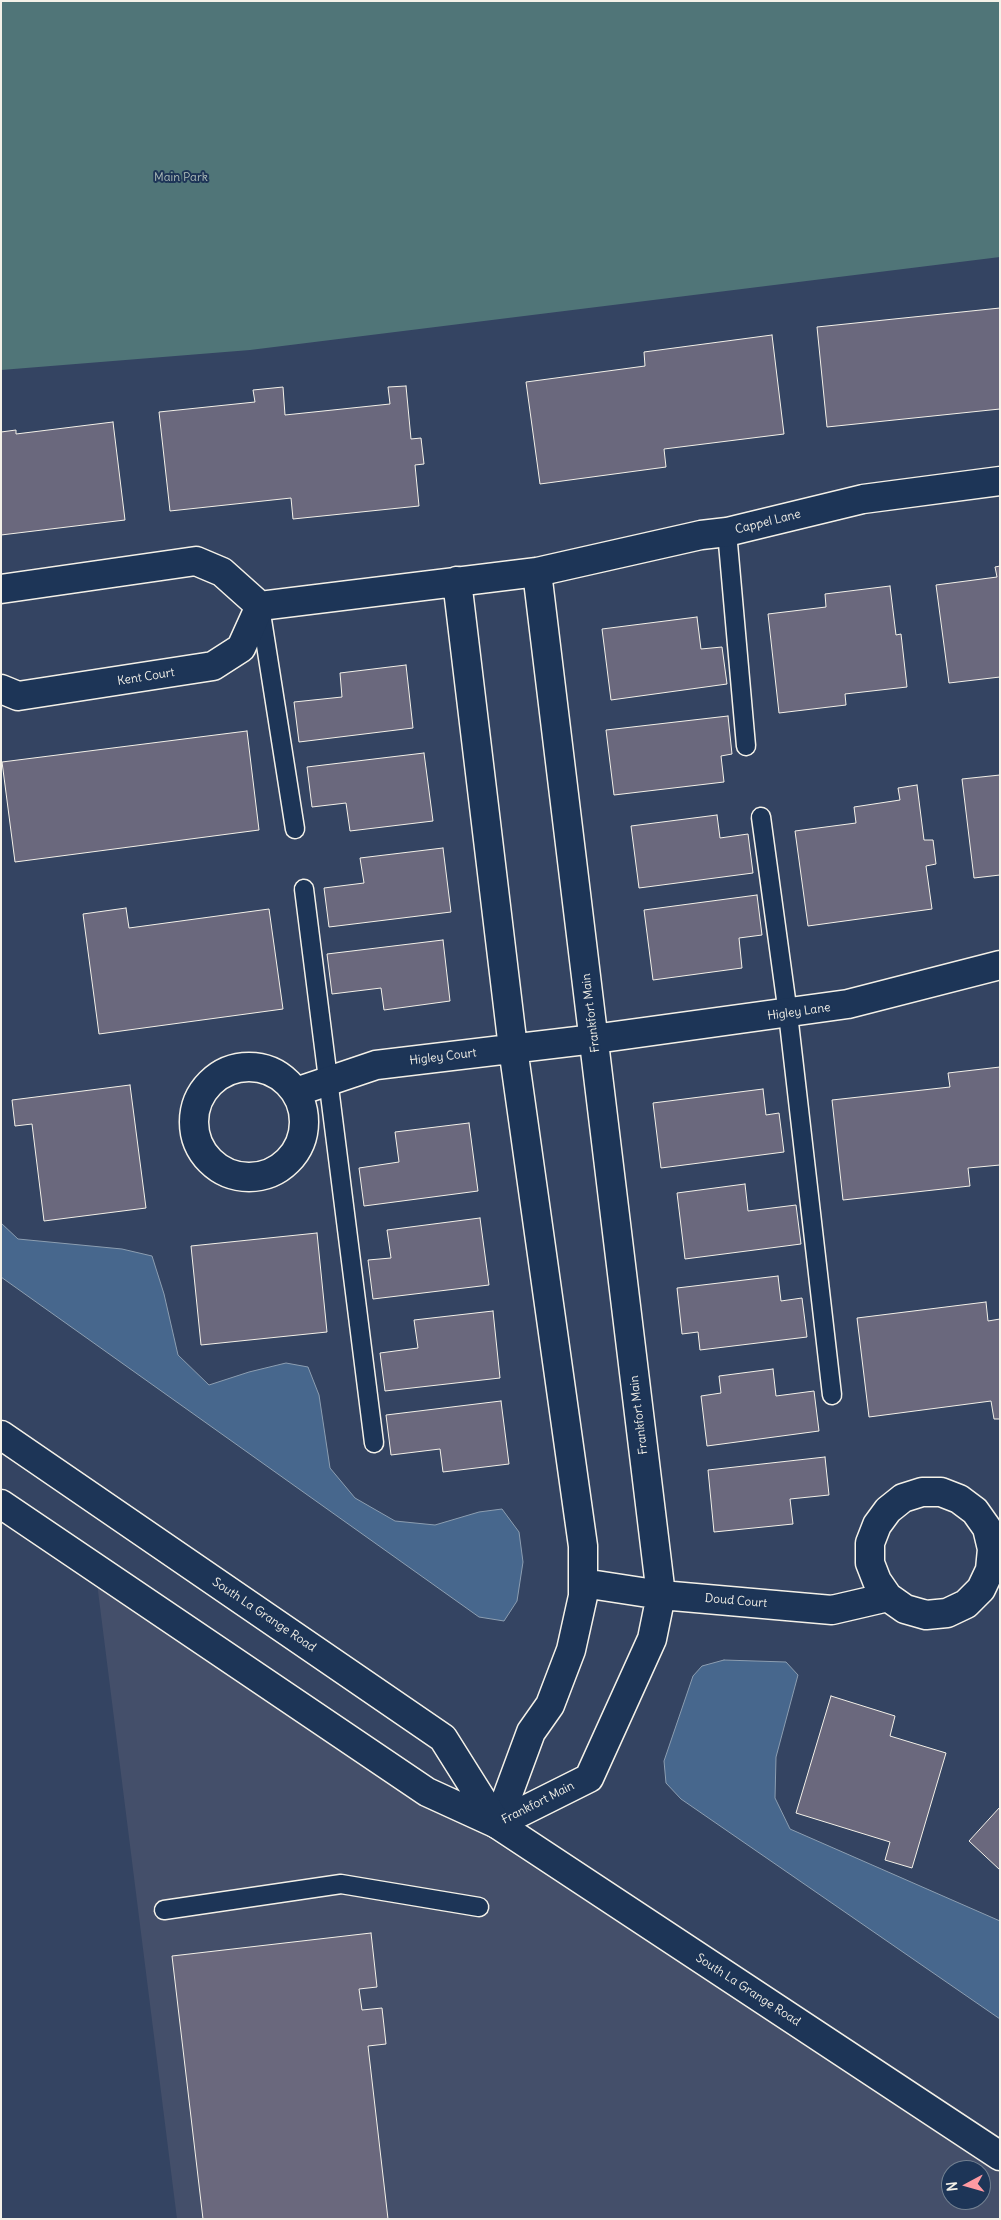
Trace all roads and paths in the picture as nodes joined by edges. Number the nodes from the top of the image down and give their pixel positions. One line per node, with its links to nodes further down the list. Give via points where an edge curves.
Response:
1 (1000, 481): 2 (street, Cappel Lane, via 863,499)
2 (727, 532): 3 (street, Cappel Lane); 8 (lane)
3 (537, 572): 4 (street); 14 (street, Frankfort Main)
4 (457, 581): 6 (street); 15 (street, Frankfort Main)
5 (1, 589): 6 (street, via 196,561 222,572)
6 (260, 606): 7 (street, Kent Court, via 241,648 213,666 18,696); 10 (lane)
7 (1, 689)
8 (746, 746)
9 (761, 817): 13 (lane)
10 (295, 829)
11 (304, 889): 16 (lane)
12 (1000, 965): 13 (street, Higley Lane, via 848,1004)
13 (788, 1014): 14 (street, Higley Lane); 18 (lane)
14 (594, 1039): 15 (street, Higley Court); 23 (street, Frankfort Main)
15 (513, 1048): 16 (street, Higley Court, via 376,1065); 22 (street, Frankfort Main, via 583,1546)
16 (328, 1081): 17 (street, Higley Court); 20 (lane)
17 (296, 1092)
18 (832, 1395)
19 (1, 1436): 25 (street, South La Grange Road, via 443,1738)
20 (374, 1443)
21 (1, 1504): 25 (street, South La Grange Road, via 427,1792)
22 (583, 1582): 23 (street, Doud Court); 25 (street, Frankfort Main, via 571,1650 550,1705 531,1732)
23 (661, 1595): 24 (street, Doud Court, via 832,1610); 25 (street, Frankfort Main, via 652,1639 589,1778)
24 (888, 1597): 24 (street, via 905,1609 926,1615 947,1613 966,1604 981,1589 990,1570 992,1549 987,1528 975,1511 959,1499 941,1492 922,1492 903,1498 888,1510 876,1525 870,1544 870,1563 876,1581)
25 (497, 1824): 28 (street, South La Grange Road)
26 (480, 1907): 27 (lane, via 341,1884)
27 (164, 1910)
28 (1000, 2156)

